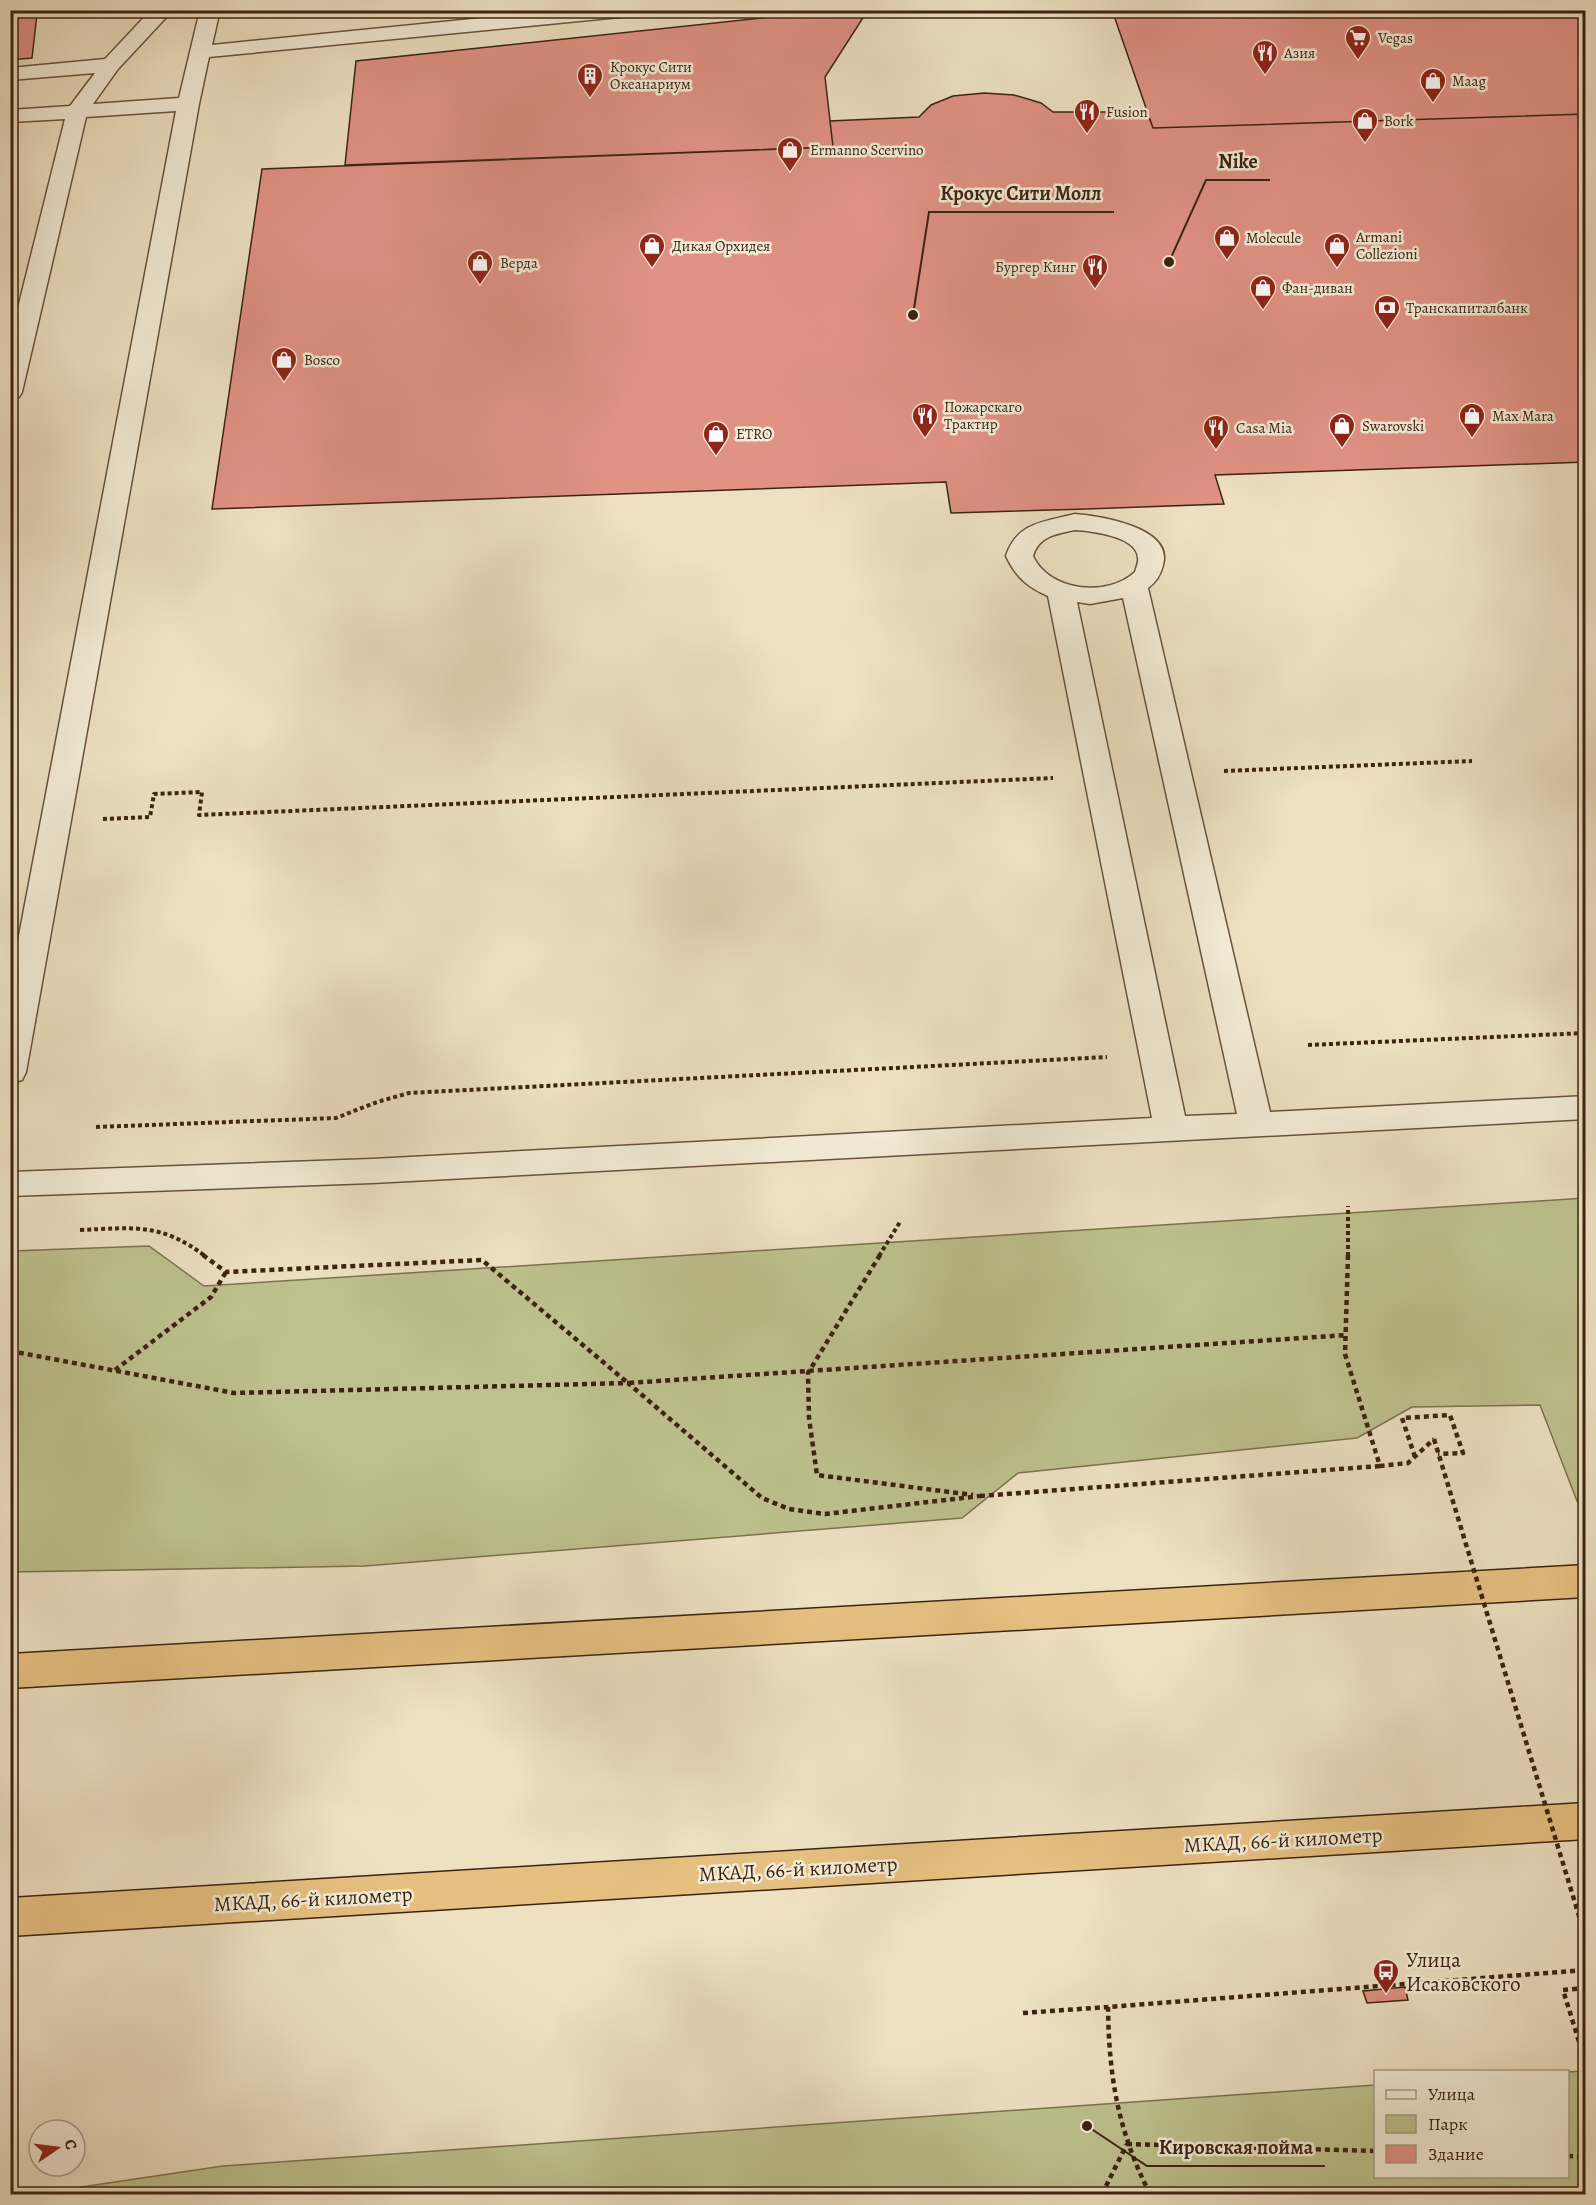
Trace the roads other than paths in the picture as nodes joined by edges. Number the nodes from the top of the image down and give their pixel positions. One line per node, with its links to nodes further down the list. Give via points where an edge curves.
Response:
1 (163, 10): 5 (lane)
2 (210, 10): 4 (lane)
3 (630, 10): 4 (lane)
4 (200, 52): 7 (lane)
5 (111, 65): 6 (lane); 8 (lane)
6 (10, 74)
7 (188, 104): 8 (lane); 13 (lane)
8 (77, 111): 9 (lane); 10 (lane)
9 (10, 116)
10 (10, 392)
11 (1134, 585): 12 (lane, via 1096,595); 12 (lane, via 1148,574 1151,565 1146,546 1124,530 1075,522 1044,528 1033,534 1020,551 1024,570 1033,579); 15 (lane)
12 (1061, 591): 16 (lane)
13 (10, 1072)
14 (1586, 1107): 15 (lane)
15 (1256, 1125): 16 (lane)
16 (1171, 1128): 17 (lane, via 372,1171)
17 (10, 1184)
18 (1586, 1581): 19 (highway)
19 (10, 1671)
20 (1586, 1821): 21 (highway, МКАД, 66-й километр)
21 (10, 1917)

